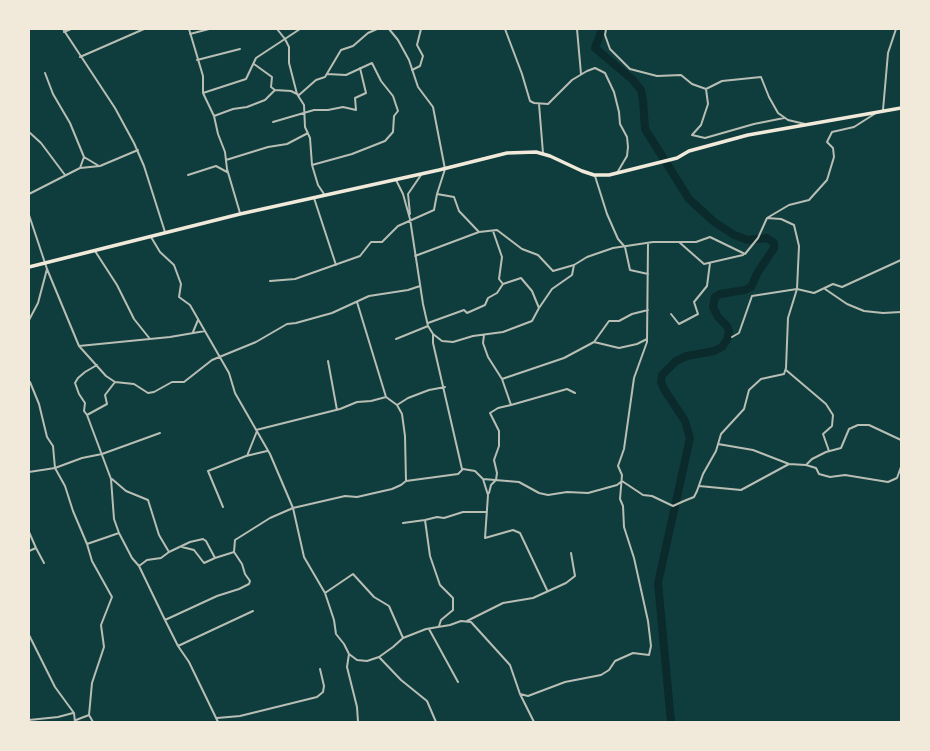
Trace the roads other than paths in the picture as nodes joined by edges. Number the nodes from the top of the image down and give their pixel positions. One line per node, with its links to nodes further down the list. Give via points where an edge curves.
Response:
1 (63, 29): 15 (street)
2 (71, 29): 15 (street)
3 (144, 29): 19 (street)
4 (188, 29): 16 (street)
5 (209, 29): 16 (street)
6 (276, 29): 17 (street)
7 (300, 29): 17 (street)
8 (377, 29): 25 (street, via 353,46 341,50)
9 (389, 29): 23 (street, via 398,40)
10 (421, 29): 23 (street, via 417,45 423,56 420,66)
11 (505, 29): 31 (street, via 530,101)
12 (577, 29): 26 (street)
13 (606, 29): 27 (street, via 605,35 610,49 630,69 657,76 682,75 692,84)
14 (896, 29): 34 (street, via 888,53)
15 (64, 32): 19 (street)
16 (190, 34): 20 (street)
17 (285, 39): 21 (street, via 256,58); 30 (street, via 289,47 288,63)
18 (240, 48): 20 (street)
19 (80, 57): 42 (street, via 116,108)
20 (197, 60): 29 (street, via 203,76)
21 (254, 64): 28 (street, via 272,77 271,87); 29 (street, via 246,79)
22 (360, 68): 25 (street, via 346,75); 35 (street, via 366,93 355,98 356,110 343,107 314,110); 46 (street, via 372,63 381,81 393,96 398,111 394,116 393,132 385,141 352,154)
23 (412, 70): 49 (street, via 418,87 433,107)
24 (45, 73): 44 (street)
25 (327, 74): 30 (street)
26 (581, 74): 31 (street, via 567,84 548,104); 52 (street, via 599,69 605,73 612,86 620,112 620,124 627,137 628,146 627,156)
27 (706, 89): 37 (street, via 722,81 761,77 778,113); 37 (street, via 708,104 701,125 692,135 705,138)
28 (275, 90): 30 (street); 36 (street, via 264,100)
29 (203, 93): 36 (street)
30 (297, 94): 35 (street, via 304,105)
31 (539, 104): 43 (street)
32 (901, 108): 34 (highway)
33 (878, 112): 34 (highway); 39 (highway); 63 (street, via 854,127 832,132 827,142 833,148 834,157 827,180 809,200 789,205)
34 (883, 112)
35 (305, 114): 38 (street); 41 (street, via 305,127)
36 (214, 116): 45 (street, via 226,152)
37 (785, 118): 39 (street)
38 (273, 122)
39 (805, 124): 52 (highway, via 717,143 689,151 677,158)
40 (29, 132): 55 (street, via 41,143)
41 (308, 133): 45 (street, via 287,144); 46 (street)
42 (138, 150): 47 (street); 67 (street)
43 (544, 153): 49 (highway, via 507,153); 54 (highway, via 574,169)
44 (84, 157): 47 (street); 48 (street)
45 (226, 160): 50 (street)
46 (312, 165): 59 (street, via 318,185)
47 (100, 166): 48 (street)
48 (80, 168): 55 (street)
49 (445, 169): 51 (highway); 58 (street)
50 (227, 172): 53 (street, via 216,166); 62 (street)
51 (422, 174): 56 (highway); 64 (street, via 408,194)
52 (616, 174): 54 (highway)
53 (188, 175)
54 (594, 175): 71 (street, via 607,214 618,239)
55 (65, 176): 57 (street)
56 (396, 180): 59 (highway); 64 (street)
57 (29, 194)
58 (437, 194): 64 (street, via 434,210); 66 (street, via 454,197 459,211)
59 (325, 196): 60 (highway)
60 (314, 198): 62 (highway); 78 (street)
61 (29, 214): 76 (street)
62 (240, 214): 67 (highway)
63 (767, 218): 73 (street, via 758,238); 87 (street, via 794,224 799,246)
64 (410, 220): 74 (street); 78 (street, via 398,226 382,242 371,242 360,256)
65 (493, 231): 66 (street); 79 (street, via 497,230 522,249 538,255 553,271); 84 (street, via 502,257 499,278)
66 (479, 232): 74 (street)
67 (165, 233): 68 (highway)
68 (151, 237): 72 (highway); 93 (street, via 160,252 174,265 181,284 179,297 190,305)
69 (678, 242): 70 (street); 73 (street, via 696,242 710,237); 77 (street, via 704,264)
70 (648, 243): 71 (street); 82 (street)
71 (625, 247): 79 (street, via 587,257); 82 (street, via 630,270)
72 (95, 251): 76 (highway); 102 (street, via 117,285 134,319)
73 (744, 254): 77 (street)
74 (415, 256): 85 (street)
75 (901, 260): 86 (street, via 842,287 833,284)
76 (44, 263): 80 (highway); 81 (street)
77 (710, 263): 92 (street, via 707,286 694,302 698,314 679,324)
78 (336, 265): 83 (street, via 295,279)
79 (574, 265): 89 (street, via 572,275 552,289)
80 (29, 267)
81 (47, 270): 94 (street, via 38,303); 105 (street)
82 (648, 274): 90 (street)
83 (270, 281)
84 (504, 284): 89 (street, via 521,278 532,291); 95 (street, via 497,293 488,298 485,305)
85 (420, 286): 88 (street, via 369,296); 95 (street)
86 (824, 288): 87 (street, via 814,293); 91 (street, via 847,304 864,311)
87 (797, 289): 100 (street, via 752,296 739,333); 109 (street, via 788,318)
88 (357, 302): 106 (street, via 332,313 288,324 256,342); 116 (street)
89 (539, 308): 99 (street, via 532,322)
90 (648, 310): 101 (street); 104 (street, via 619,321 609,321)
91 (901, 312)
92 (671, 314)
93 (198, 319): 96 (street); 97 (street)
94 (29, 320)
95 (428, 324): 98 (street); 103 (street)
96 (205, 331): 97 (street); 106 (street)
97 (192, 333): 102 (street)
98 (434, 334): 99 (street, via 447,343); 114 (street, via 433,343)
99 (484, 335): 111 (street, via 483,343 488,357)
100 (732, 337)
101 (647, 338): 104 (street, via 637,344 619,348); 139 (street, via 634,378 624,448 618,466)
102 (150, 339): 105 (street)
103 (396, 339)
104 (594, 342): 111 (street, via 564,358)
105 (79, 346): 108 (street)
106 (219, 358): 113 (street, via 212,360 184,382 172,382 148,393 134,384); 121 (street, via 229,373 235,393)
107 (328, 361): 119 (street)
108 (98, 365): 113 (street, via 106,376); 120 (street, via 78,378 76,384)
109 (786, 370): 124 (street, via 784,374 761,379 749,390 744,409 721,434); 126 (street, via 826,404 833,415 832,426 823,434)
110 (29, 378): 112 (street)
111 (502, 379): 118 (street)
112 (30, 382): 132 (street, via 39,404 47,437 53,446)
113 (115, 382): 120 (street, via 105,395 107,404)
114 (445, 387): 117 (street, via 429,390); 133 (street)
115 (575, 393): 118 (street, via 567,389)
116 (386, 397): 117 (street); 119 (street, via 357,402)
117 (397, 405): 138 (street, via 402,414 405,436)
118 (511, 405): 137 (street, via 490,413 499,431 494,460)
119 (337, 410): 121 (street)
120 (87, 415): 127 (street)
121 (256, 430): 125 (street); 128 (street)
122 (160, 433): 127 (street)
123 (901, 440): 126 (street, via 869,424 858,425 850,429 841,448)
124 (718, 444): 129 (street, via 753,450); 140 (street)
125 (267, 451): 128 (street); 143 (street)
126 (829, 451): 130 (street, via 812,459)
127 (102, 454): 132 (street); 135 (street)
128 (246, 456): 142 (street, via 208,471)
129 (790, 464): 130 (street); 140 (street, via 741,490)
130 (806, 465): 131 (street, via 816,468 819,474 830,477 845,475 888,482 897,478)
131 (901, 467)
132 (55, 468): 134 (street); 149 (street, via 65,486)
133 (462, 469): 136 (street, via 475,471); 138 (street, via 458,474)
134 (29, 472)
135 (112, 478): 148 (street, via 114,519); 153 (street, via 126,491 148,500 159,536)
136 (483, 479): 137 (street); 141 (street)
137 (496, 480): 139 (street, via 519,482 548,495 588,492 617,485); 141 (street, via 491,484)
138 (406, 481): 143 (street, via 392,489)
139 (622, 481): 140 (street, via 643,495 652,496 673,506 694,497); 173 (street, via 620,499 624,527 647,614 649,655 633,653 615,660 609,670 601,675 565,682 528,696)
140 (699, 486)
141 (488, 495): 144 (street)
142 (223, 506)
143 (293, 508): 154 (street, via 270,518 235,540); 160 (street, via 304,557)
144 (486, 512): 145 (street, via 463,512); 159 (street, via 485,538 513,530 520,533)
145 (425, 520): 146 (street); 164 (street, via 430,556 440,585 453,598 453,610 441,620)
146 (404, 523)
147 (29, 532): 151 (street)
148 (120, 533): 149 (street); 158 (street, via 132,558)
149 (87, 544): 175 (street, via 92,561 112,597 101,625 104,647 92,682)
150 (182, 547): 153 (street); 156 (street, via 194,550 204,563); 156 (street, via 204,539)
151 (36, 548): 152 (street); 157 (street)
152 (29, 551)
153 (169, 552): 158 (street, via 160,558 147,560)
154 (234, 552): 156 (street); 162 (street, via 250,581 249,584)
155 (571, 553): 159 (street, via 575,576 566,583)
156 (215, 558)
157 (44, 563)
158 (139, 566): 162 (street)
159 (548, 590): 163 (street, via 533,598 503,603)
160 (325, 593): 167 (street, via 353,574 374,597 390,606); 169 (street, via 336,634)
161 (253, 611): 168 (street)
162 (165, 620): 168 (street)
163 (467, 621): 164 (street); 173 (street, via 471,622 510,665)
164 (439, 626): 165 (street)
165 (429, 629): 167 (street); 172 (street)
166 (29, 635): 174 (street, via 55,687)
167 (403, 638): 170 (street)
168 (178, 646): 176 (street, via 190,662)
169 (349, 654): 170 (street, via 357,660 367,661); 181 (street, via 347,667)
170 (379, 657): 182 (street, via 401,680 427,701)
171 (320, 669): 176 (street, via 324,686 323,692 317,697 240,716)
172 (458, 682)
173 (520, 694): 183 (street)
174 (74, 713): 177 (street); 178 (street)
175 (89, 715): 178 (street); 179 (street)
176 (216, 718): 180 (street)
177 (29, 720)
178 (76, 721)
179 (93, 722)
180 (218, 722)
181 (358, 722)
182 (436, 722)
183 (534, 722)

